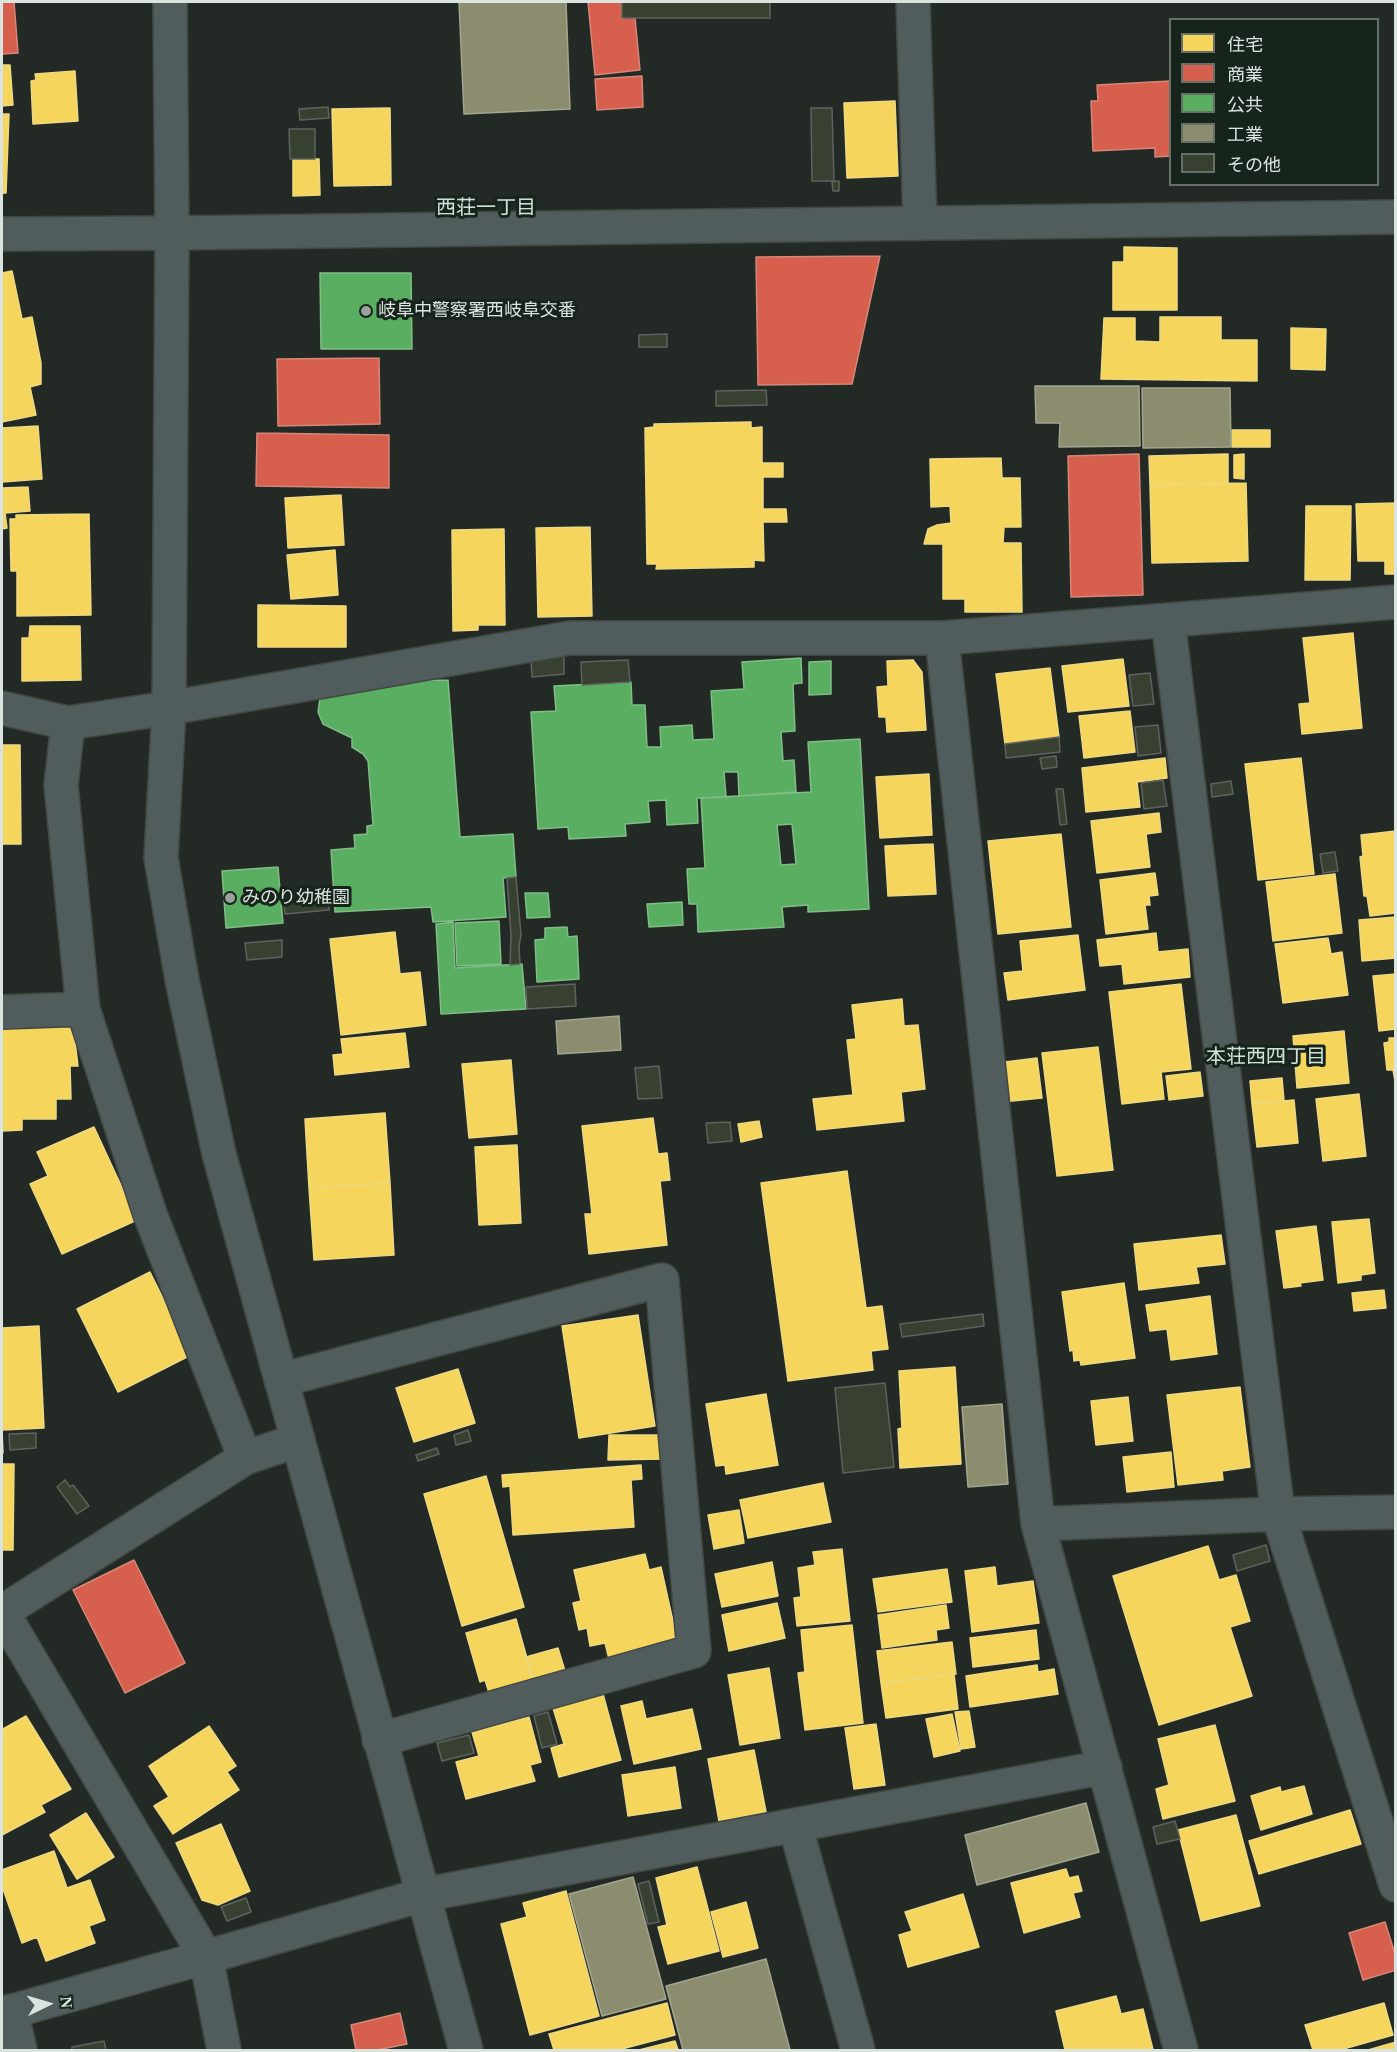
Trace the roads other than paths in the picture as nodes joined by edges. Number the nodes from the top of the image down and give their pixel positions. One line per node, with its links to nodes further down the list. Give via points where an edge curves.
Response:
1 (170, 2): 5 (street)
2 (913, 2): 4 (street)
3 (1395, 217): 4 (street)
4 (920, 223): 5 (street)
5 (172, 233): 6 (street); 11 (street)
6 (2, 234)
7 (1395, 602): 8 (street)
8 (1168, 620): 9 (street); 19 (street)
9 (942, 638): 11 (street, via 570,638); 20 (street)
10 (2, 708): 12 (street)
11 (169, 708): 12 (street); 15 (street, via 162,869 219,1154)
12 (68, 723): 13 (street, via 61,784)
13 (82, 1009): 14 (street); 17 (street, via 150,1214)
14 (2, 1012)
15 (281, 1380): 16 (street); 22 (street, via 662,1280 694,1651)
16 (298, 1440): 17 (street); 22 (street)
17 (244, 1458): 21 (street)
18 (1395, 1512): 19 (street)
19 (1278, 1514): 20 (street); 25 (street)
20 (1038, 1524): 23 (street)
21 (2, 1612): 27 (street)
22 (379, 1740): 26 (street)
23 (1105, 1767): 24 (street); 33 (street)
24 (795, 1825): 26 (street); 32 (street)
25 (1395, 1885)
26 (422, 1895): 27 (street); 31 (street)
27 (206, 1957): 28 (street); 30 (street)
28 (6, 2013): 29 (street)
29 (20, 2050)
30 (224, 2050)
31 (466, 2050)
32 (858, 2050)
33 (1181, 2050)

